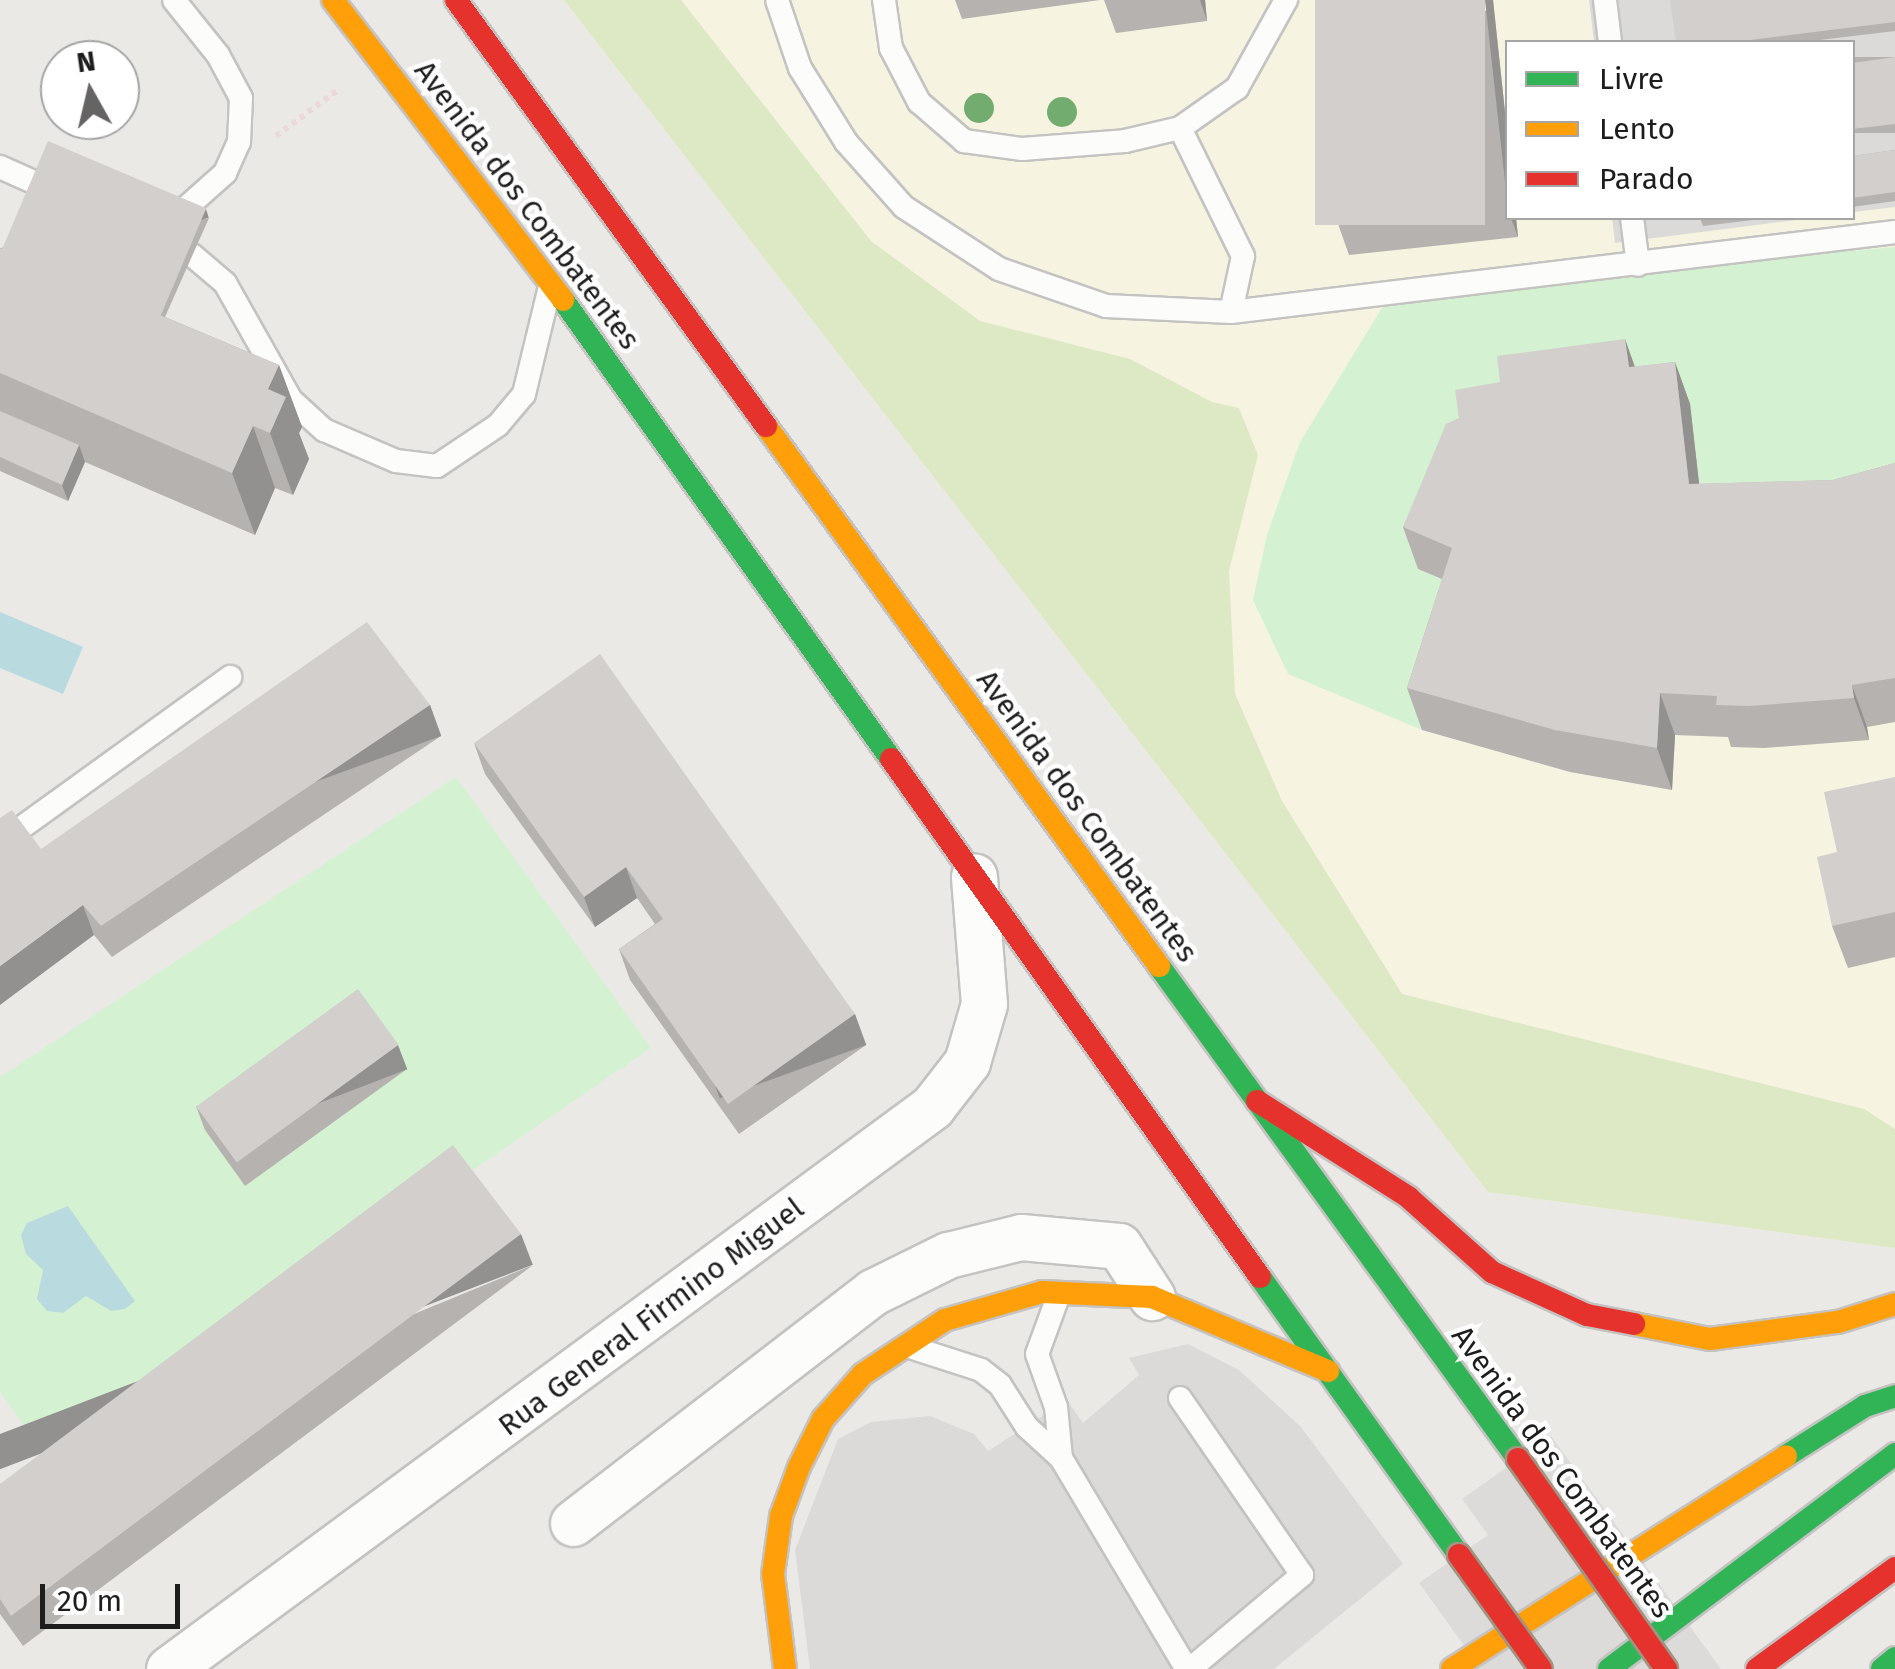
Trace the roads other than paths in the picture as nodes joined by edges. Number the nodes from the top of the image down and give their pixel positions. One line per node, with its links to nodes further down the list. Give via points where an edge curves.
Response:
1 (174, 0): 14 (lane, via 218,54 242,98 239,142 225,173)
2 (333, 0): 17 (main road, Avenida dos Combatentes)
3 (456, 0): 22 (main road, Avenida dos Combatentes)
4 (777, 0): 18 (lane, via 800,68 846,142 904,207 999,269 1106,306)
5 (884, 0): 9 (lane, via 892,48 919,102 964,141 1022,149 1125,141)
6 (1286, 0): 9 (lane, via 1237,88)
7 (1605, 0): 8 (lane)
8 (1610, 40)
9 (1180, 128): 18 (lane, via 1243,256)
10 (0, 167): 11 (lane)
11 (36, 183)
12 (1632, 220): 16 (lane)
13 (1895, 232): 16 (lane)
14 (152, 235)
15 (192, 256): 17 (lane, via 225,283 290,400 324,430 396,461 436,466 498,425 524,394 543,336)
16 (1638, 266): 18 (lane)
17 (550, 282): 21 (main road, Avenida dos Combatentes)
18 (1231, 312)
19 (230, 677): 20 (lane)
20 (0, 843)
21 (974, 876): 27 (main road, Avenida dos Combatentes); 35 (street, Rua General Firmino Miguel, via 984,1004 966,1062 932,1107)
22 (1257, 1101): 25 (main road, via 1408,1198 1492,1272 1588,1315 1710,1339 1820,1325); 41 (main road, Avenida dos Combatentes, bridge)
23 (1060, 1291): 24 (main road); 26 (main road, via 994,1302); 31 (lane, via 1037,1354 1056,1407)
24 (1152, 1297): 27 (main road); 32 (street, via 1119,1246 1022,1237 948,1255 874,1292)
25 (1895, 1304)
26 (900, 1345): 31 (lane, via 981,1370 1000,1385 1026,1427); 36 (main road, via 823,1419 798,1467 781,1516 773,1574)
27 (1328, 1371): 39 (main road, Avenida dos Combatentes, bridge)
28 (1895, 1396): 38 (main road, via 1866,1406)
29 (1180, 1398): 37 (lane, via 1302,1575)
30 (1895, 1454): 40 (main road)
31 (1061, 1458): 37 (lane)
32 (574, 1523)
33 (1895, 1568): 42 (main road)
34 (1895, 1658): 43 (main road)
35 (169, 1669)
36 (785, 1669)
37 (1188, 1669)
38 (1452, 1669)
39 (1540, 1669)
40 (1609, 1669)
41 (1666, 1669)
42 (1757, 1669)
43 (1882, 1669)

